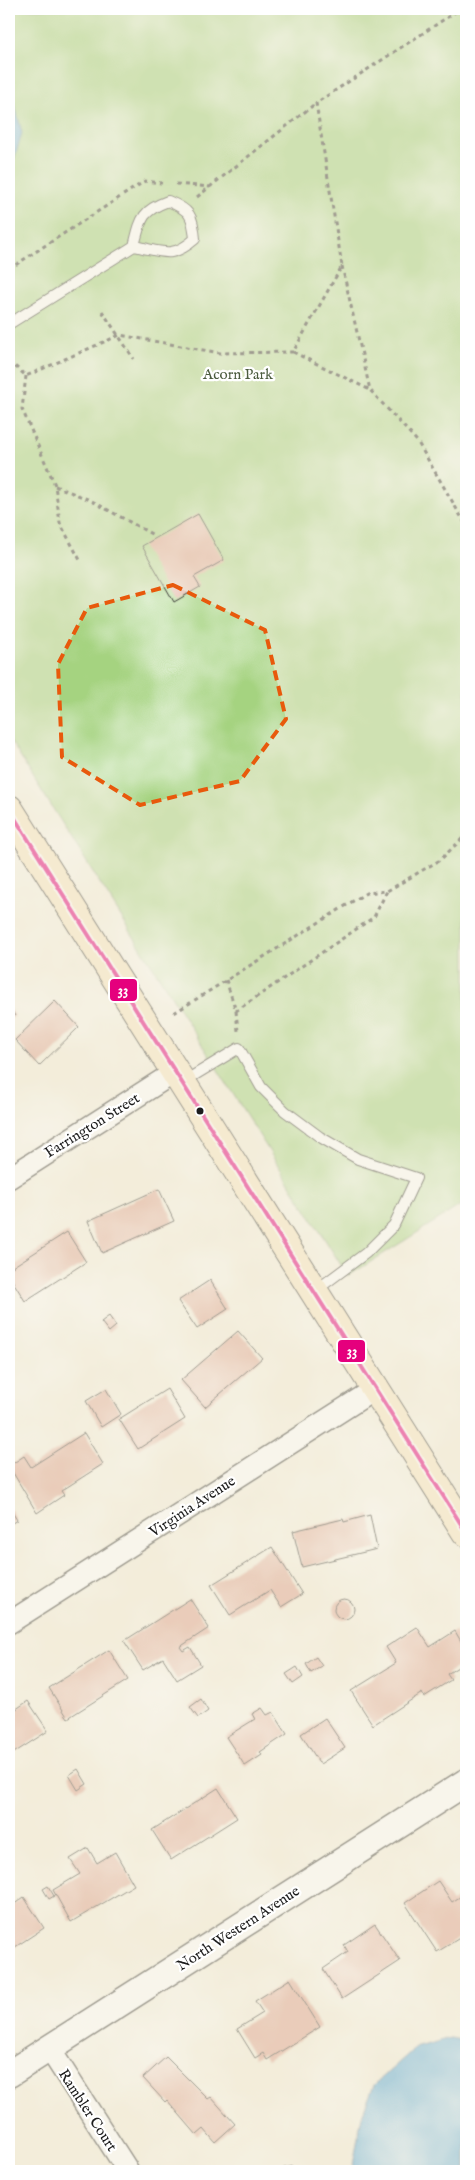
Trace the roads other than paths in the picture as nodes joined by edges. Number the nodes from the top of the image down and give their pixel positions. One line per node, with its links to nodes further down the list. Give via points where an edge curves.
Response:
1 (134, 246): 1 (lane, via 168,253 183,250 195,239 193,222 184,208 168,201 150,208 141,221); 2 (lane)
2 (9, 324)
3 (9, 809): 4 (main road)
4 (178, 1077): 5 (street, Farrington Street); 6 (main road); 6 (lane, via 239,1048 262,1087 285,1112 358,1159 416,1178 394,1225 366,1253)
5 (9, 1178)
6 (314, 1292): 7 (main road)
7 (375, 1389): 8 (main road); 9 (street, Virginia Avenue)
8 (466, 1532)
9 (9, 1623)
10 (466, 1782): 11 (street, North Western Avenue)
11 (49, 2048): 12 (street, North Western Avenue); 13 (street, Rambler Court)
12 (9, 2074)
13 (128, 2171)

